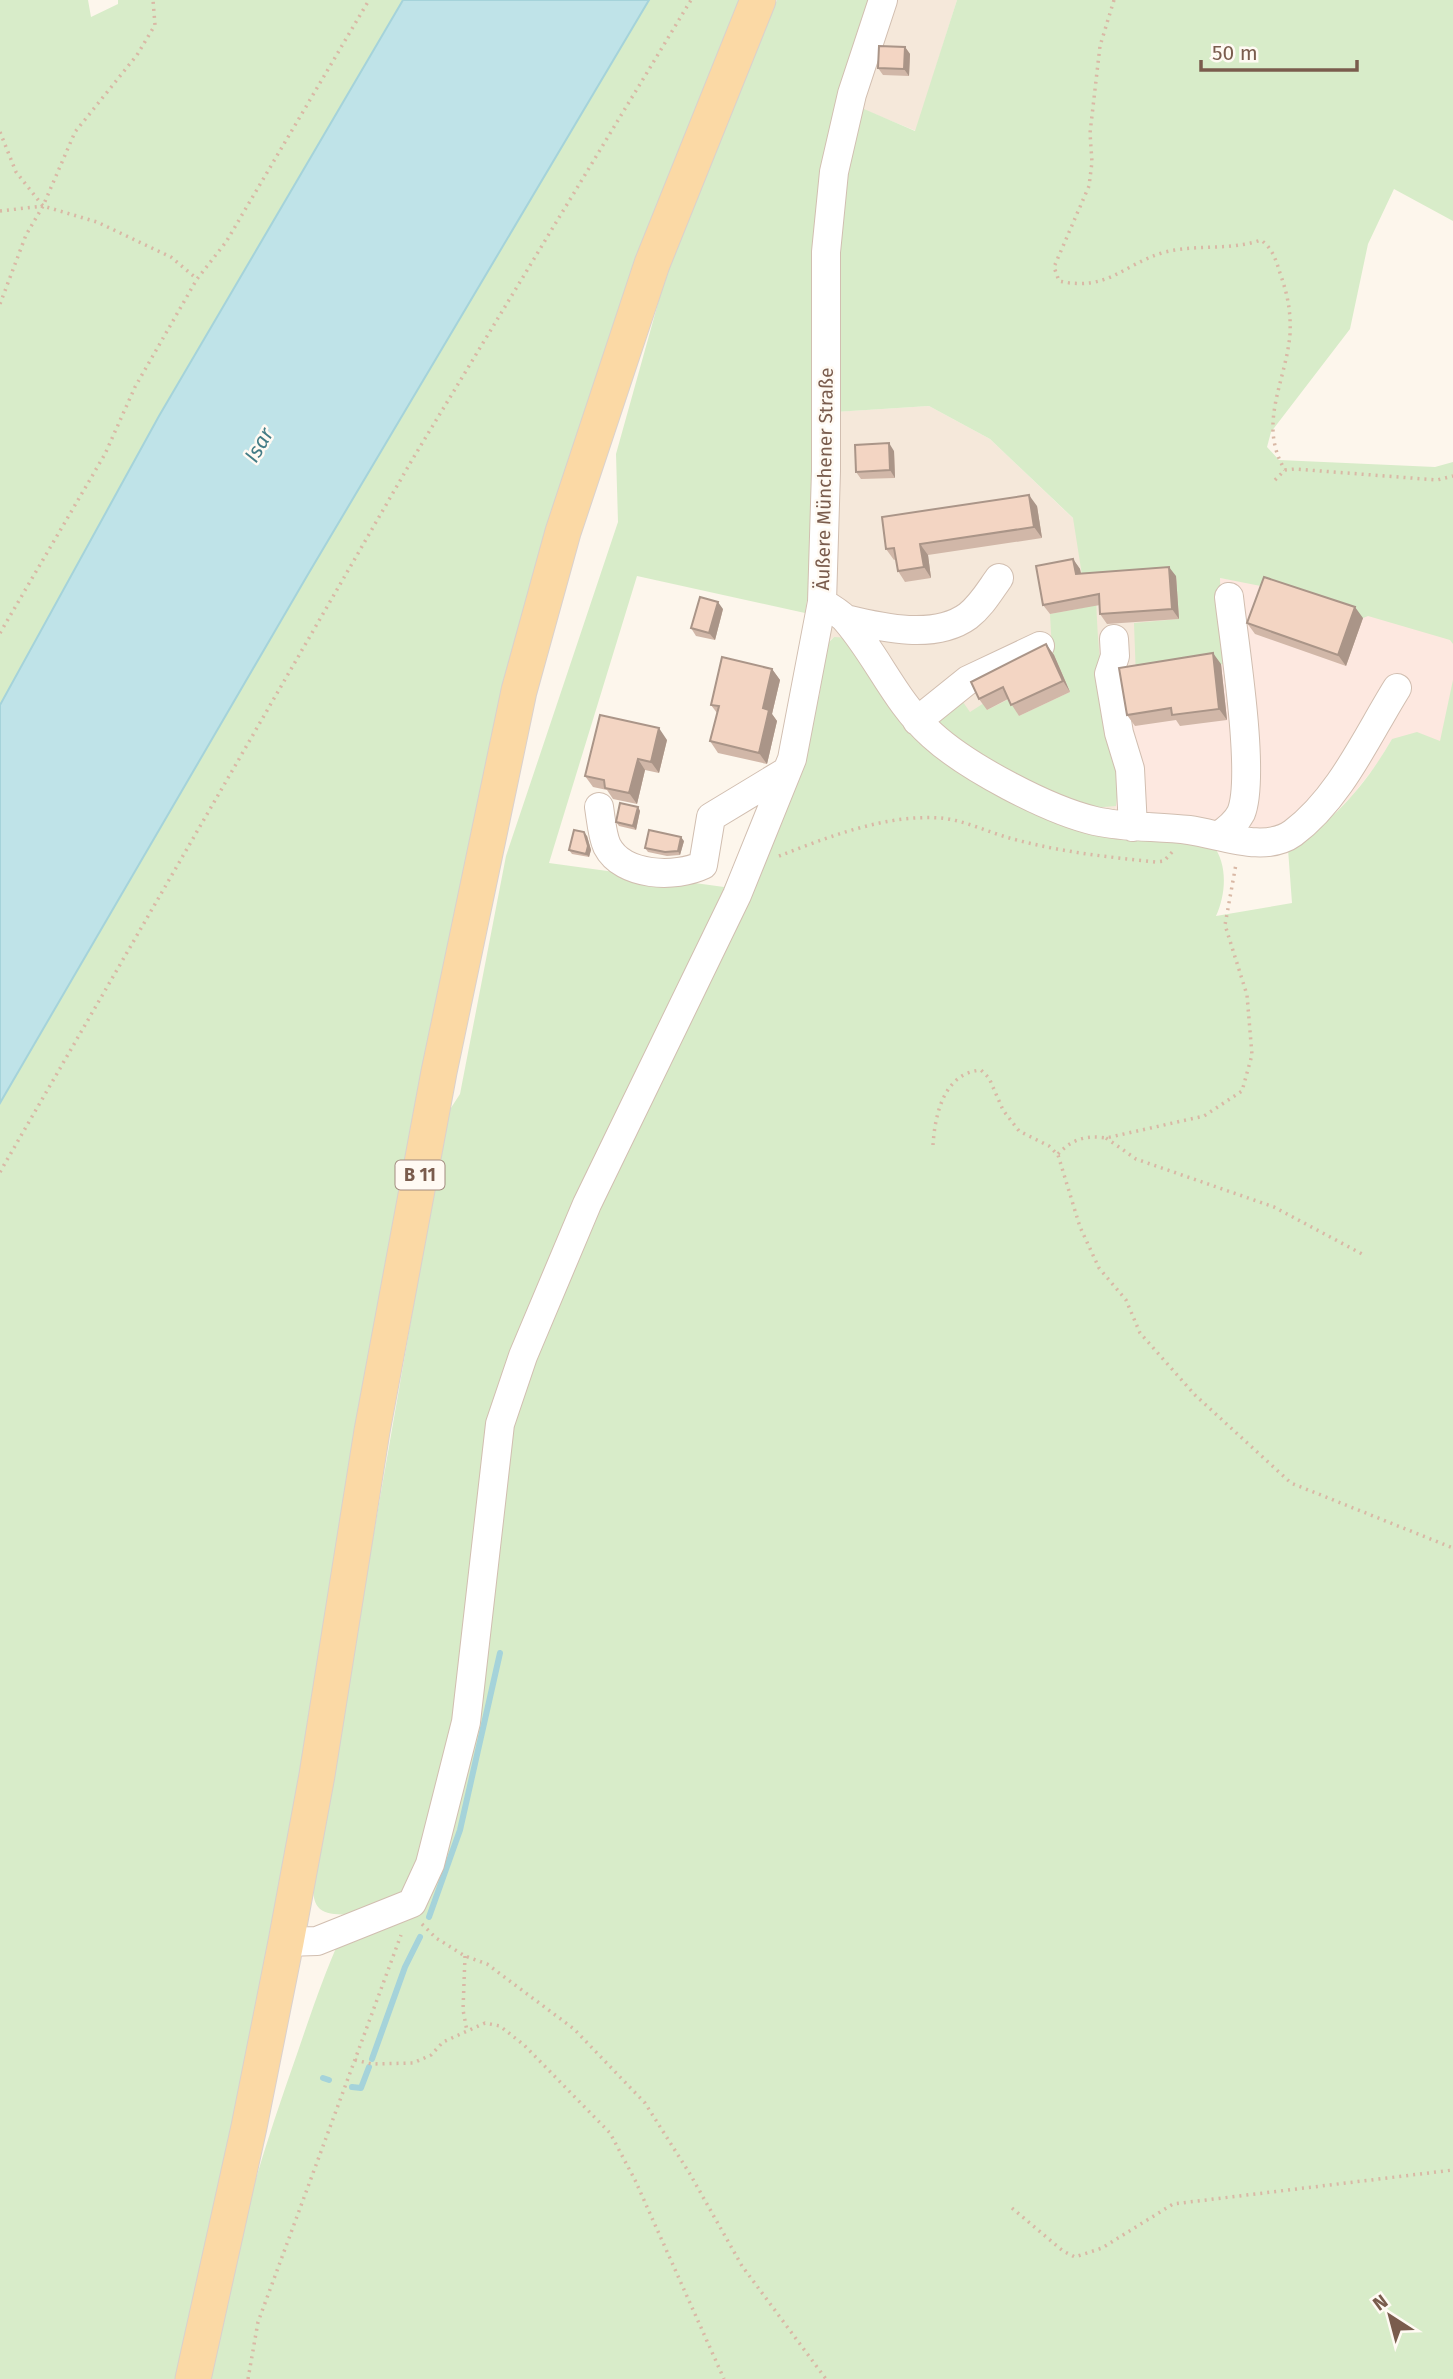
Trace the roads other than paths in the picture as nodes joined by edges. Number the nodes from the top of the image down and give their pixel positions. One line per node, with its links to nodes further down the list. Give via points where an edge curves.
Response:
1 (758, 0): 15 (main road, B 11, via 652,264 563,532 519,691 439,1072)
2 (883, 0): 5 (street, Äußere Münchener Straße, via 852,94 833,185 826,252)
3 (999, 578): 6 (street, via 979,606 949,626 879,627)
4 (1229, 597): 14 (street, via 1247,774 1240,815)
5 (822, 602): 6 (street, Äußere Münchener Straße); 11 (street)
6 (846, 619): 10 (street, Äußere Münchener Straße)
7 (1114, 639): 13 (street, via 1109,674 1130,769)
8 (1040, 646): 10 (street, via 968,680)
9 (1397, 688): 14 (street, Äußere Münchener Straße, via 1320,807 1290,835 1266,841)
10 (916, 721): 13 (street, Äußere Münchener Straße, via 934,738 1032,798 1094,821)
11 (787, 771): 12 (street, via 711,817 703,864 686,873 623,864 607,846); 15 (street, via 708,960 587,1204 523,1356 500,1424 466,1722 430,1864 412,1903 317,1941)
12 (599, 807)
13 (1133, 827): 14 (street, Äußere Münchener Straße)
14 (1230, 839)
15 (286, 1942): 16 (main road, B 11)
16 (193, 2379)

